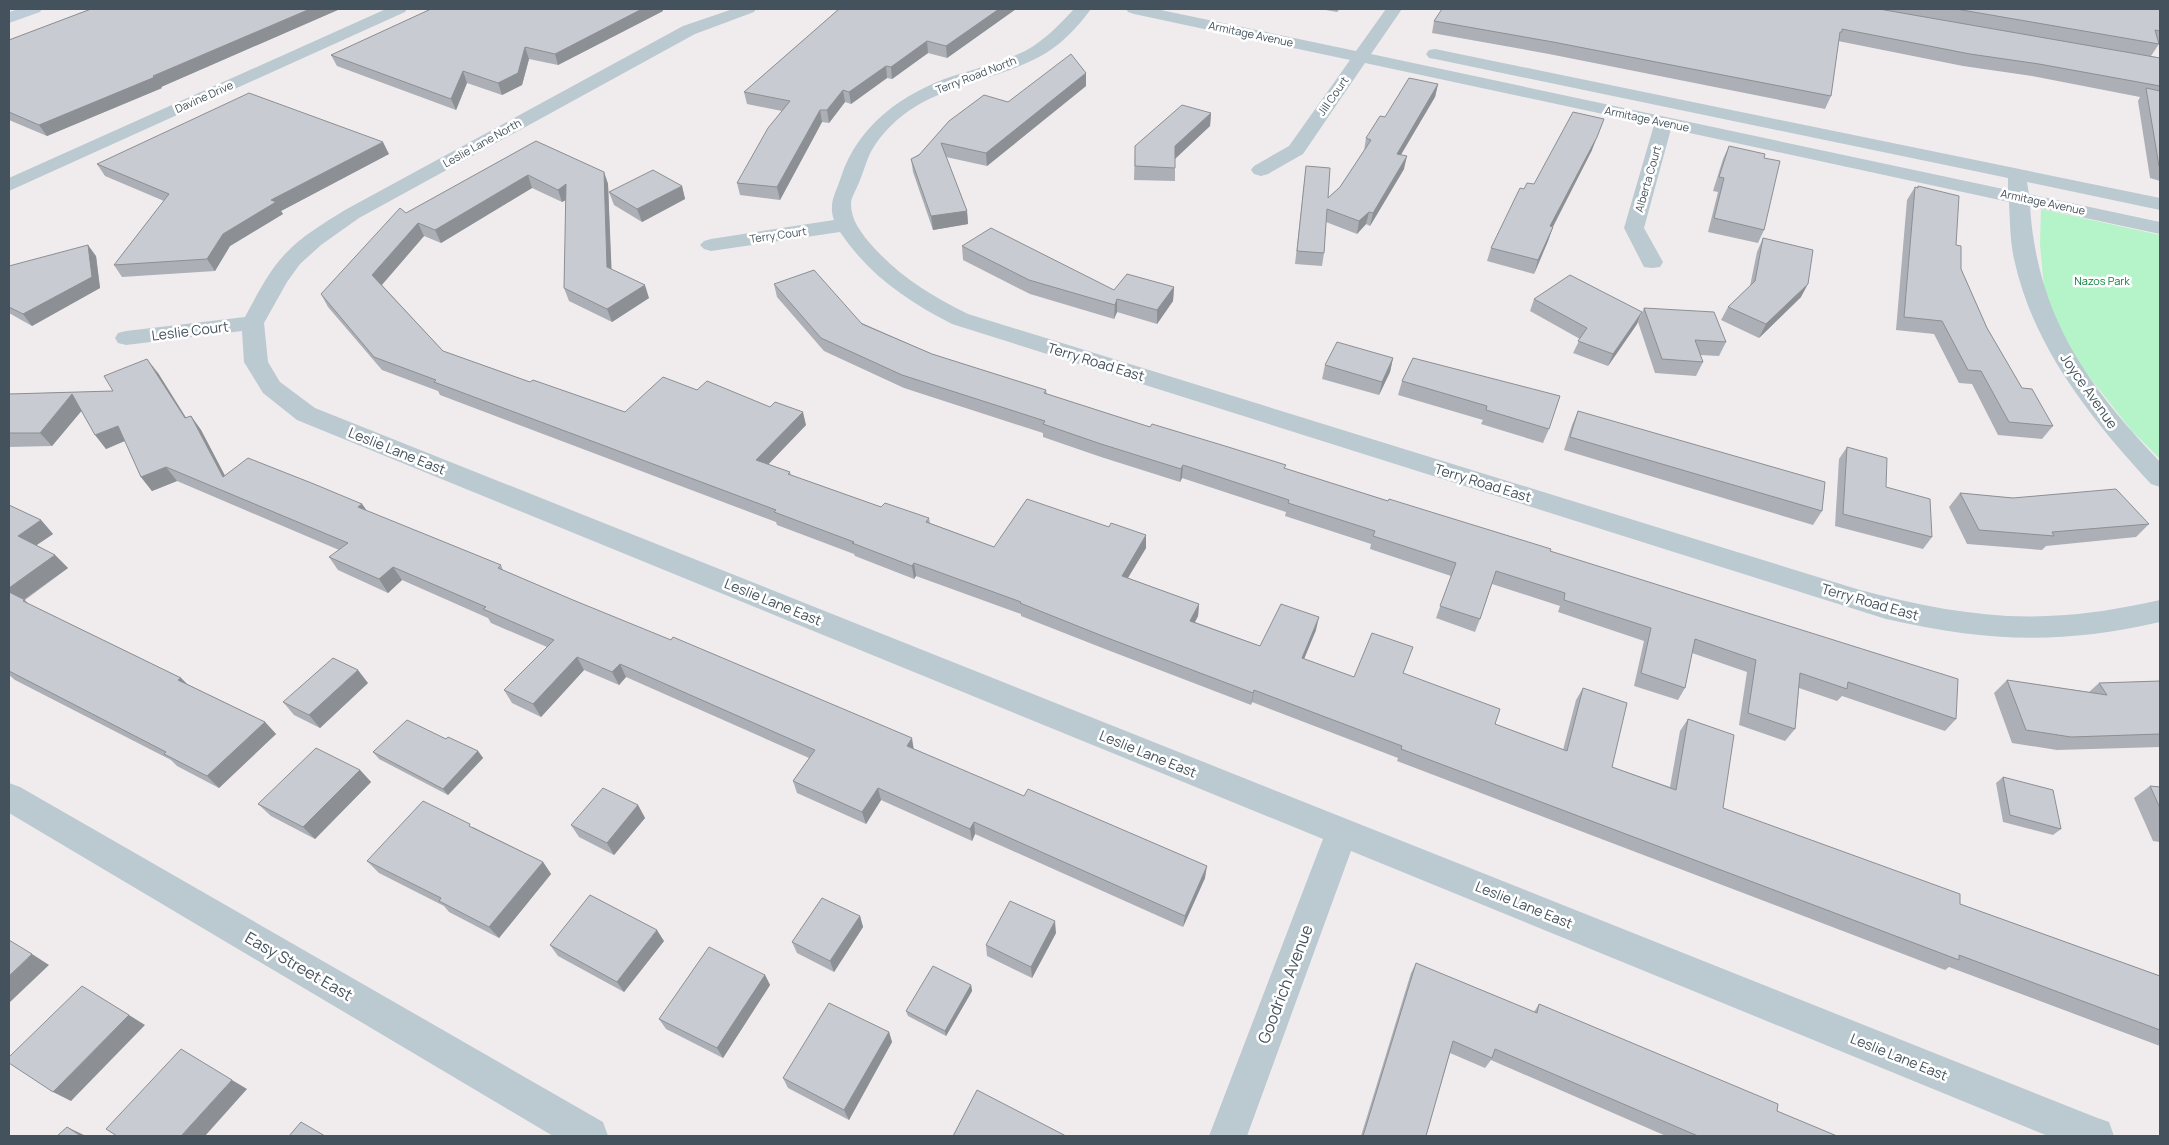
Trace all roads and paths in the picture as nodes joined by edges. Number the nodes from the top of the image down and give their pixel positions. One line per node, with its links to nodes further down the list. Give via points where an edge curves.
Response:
1 (34, 9): 7 (street)
2 (399, 9): 15 (street, Davine Drive)
3 (748, 9): 22 (street, Leslie Lane North, via 689,30 352,214 293,258)
4 (1083, 9): 18 (street, Terry Road North, via 1045,46 917,98 875,132 854,164 841,204)
5 (1134, 9): 12 (street, Armitage Avenue)
6 (1394, 9): 9 (street, Jill Court)
7 (9, 18)
8 (1352, 37): 9 (street)
9 (1371, 41): 10 (street); 12 (street, Jill Court)
10 (1391, 45)
11 (1420, 51): 16 (street, Armitage Avenue)
12 (1360, 57): 13 (street, Armitage Avenue); 14 (street, Jill Court, via 1296,150)
13 (1664, 122): 16 (street, Armitage Avenue); 21 (street, Alberta Court, via 1634,228)
14 (1262, 170)
15 (9, 185)
16 (2018, 186): 17 (street, Armitage Avenue); 19 (street, Armitage Avenue); 24 (street, Joyce Avenue, via 2024,259 2039,307 2066,361 2117,431)
17 (2160, 204)
18 (845, 225): 20 (street, Terry Court); 25 (street, Terry Road East, via 890,278 923,301 960,319 1860,601 1936,620 2018,628 2074,626)
19 (2160, 228)
20 (711, 245)
21 (1652, 262)
22 (253, 323): 23 (street, Leslie Court); 27 (street, Leslie Lane East, via 256,362 270,387 306,414)
23 (126, 338)
24 (2160, 478)
25 (2160, 611)
26 (9, 796): 28 (street, Easy Street East)
27 (1342, 832): 29 (street, Goodrich Avenue); 30 (street, Leslie Lane East)
28 (589, 1136)
29 (1228, 1136)
30 (2095, 1136)

